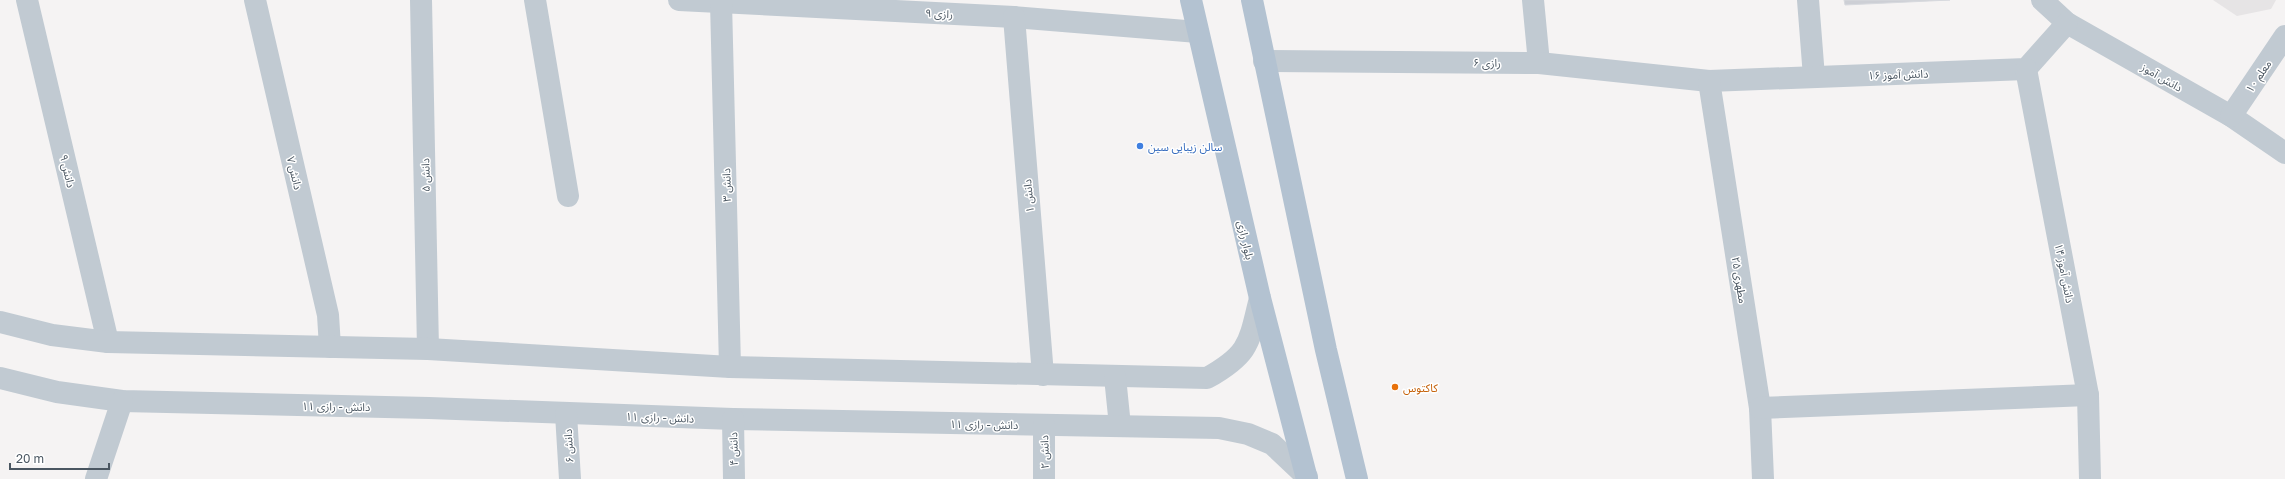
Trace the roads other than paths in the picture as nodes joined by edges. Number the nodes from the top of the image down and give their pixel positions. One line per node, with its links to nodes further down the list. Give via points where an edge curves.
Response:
1 (28, 0): 27 (street, دانش ۹)
2 (255, 0): 28 (street, دانش ۷, via 328,315)
3 (421, 0): 29 (street, دانش ۵)
4 (536, 0): 24 (street)
5 (679, 0): 11 (street, رازی ۹)
6 (1192, 0): 15 (main road, بلوار رازی)
7 (1252, 0): 17 (main road)
8 (1533, 0): 18 (street)
9 (1808, 0): 20 (street)
10 (2042, 0): 14 (street, دانش آموز)
11 (721, 2): 12 (street, رازی ۹); 30 (street, دانش ۳)
12 (924, 6): 13 (street, رازی ۹)
13 (1014, 17): 15 (street, رازی ۹); 31 (street, دانش ۱)
14 (2067, 23): 19 (street); 22 (street, دانش آموز)
15 (1198, 32): 25 (main road, بلوار رازی)
16 (2285, 36): 22 (street, معلم ۱۰)
17 (1264, 61): 18 (street, رازی ۶); 46 (main road, via 1326,350)
18 (1539, 63): 21 (street, رازی ۶)
19 (2026, 69): 20 (street, دانش آموز ۱۶); 34 (street, دانش آموز ۱۴)
20 (1814, 77): 21 (street, دانش آموز ۱۶)
21 (1709, 81): 36 (street, مطهری ۲۵)
22 (2231, 116): 23 (street, دانش آموز)
23 (2285, 152)
24 (568, 196)
25 (1260, 298): 32 (street, via 1250,343 1228,367 1207,378); 41 (main road, بلوار رازی)
26 (0, 322): 27 (street, via 52,335)
27 (108, 342): 28 (street)
28 (330, 347): 29 (street)
29 (428, 349): 30 (street)
30 (730, 367): 31 (street)
31 (1043, 375): 32 (street)
32 (1115, 377): 40 (street)
33 (0, 378): 35 (street, دانش - رازی ۱۱, via 58,392)
34 (2088, 395): 36 (street); 48 (street, دانش آموز ۱۴)
35 (122, 401): 37 (street, دانش - رازی ۱۱); 42 (street)
36 (1760, 408): 47 (street, مطهری ۲۵)
37 (566, 414): 38 (street, دانش - رازی ۱۱); 43 (street, دانش ۶)
38 (733, 419): 39 (street, دانش - رازی ۱۱); 44 (street, دانش ۴)
39 (1044, 424): 40 (street, دانش - رازی ۱۱); 45 (street, دانش ۲)
40 (1120, 426): 41 (street, دانش - رازی ۱۱, via 1219,428 1248,434 1272,444)
41 (1307, 478)
42 (96, 479)
43 (570, 479)
44 (734, 479)
45 (1044, 479)
46 (1357, 479)
47 (1763, 479)
48 (2090, 479)

